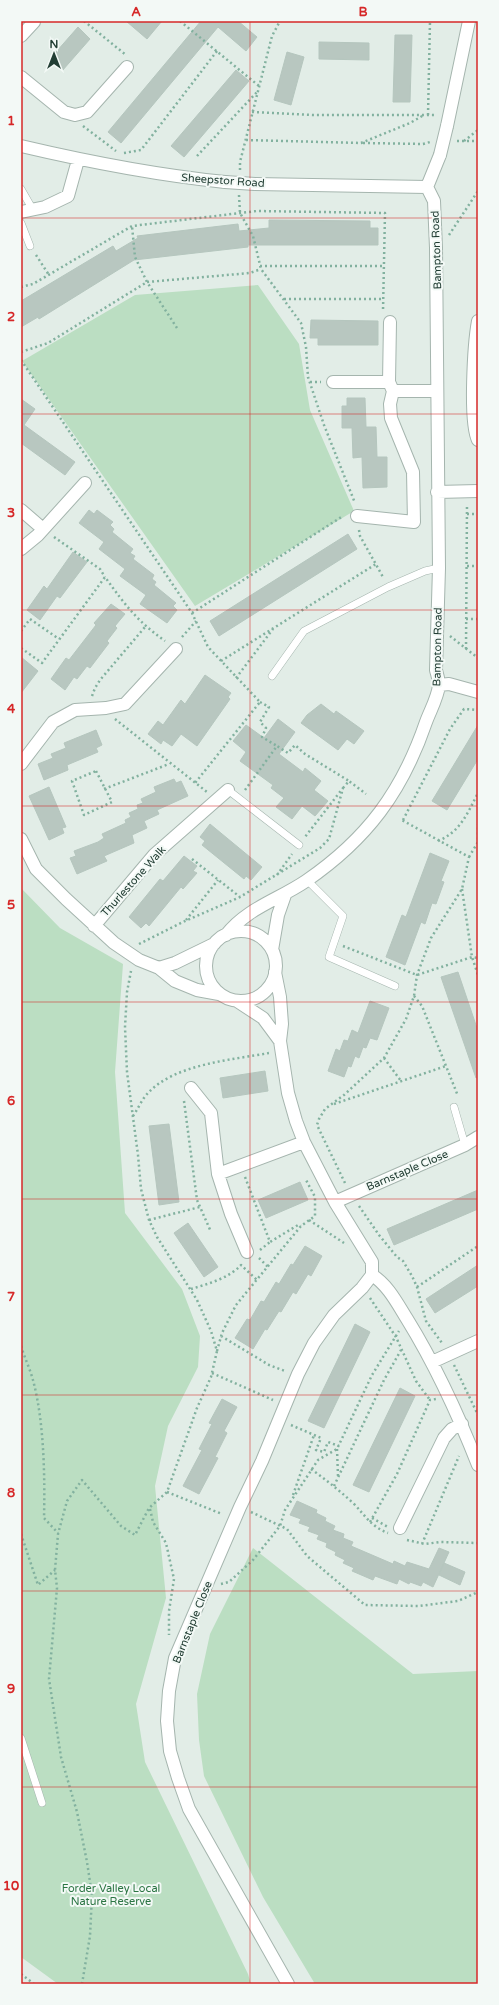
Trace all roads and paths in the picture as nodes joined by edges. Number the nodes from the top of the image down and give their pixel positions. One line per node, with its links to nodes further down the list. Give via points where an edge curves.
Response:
1 (84, 21): 9 (path, via 133,60)
2 (180, 21): 8 (path)
3 (280, 21): 11 (path, via 272,36)
4 (430, 21): 15 (path)
5 (469, 21): 16 (street)
6 (34, 22): 7 (street)
7 (21, 36)
8 (217, 51): 11 (path); 14 (path, via 140,150 119,154 81,124)
9 (127, 67): 14 (street, via 87,112)
10 (21, 77): 14 (street, via 64,112)
11 (259, 86): 12 (path)
12 (257, 92): 13 (path); 25 (path)
13 (252, 112): 15 (path); 18 (path)
14 (78, 114)
15 (426, 115): 16 (path); 23 (path)
16 (448, 121): 28 (street, bridge, via 440,155)
17 (478, 130): 21 (path)
18 (246, 140): 23 (path); 27 (path, via 240,162)
19 (431, 141): 23 (path, via 422,144)
20 (451, 141): 21 (path)
21 (464, 141): 22 (path)
22 (478, 141)
23 (361, 143)
24 (21, 146): 26 (street, Sheepstor Road)
25 (197, 156)
26 (78, 160): 28 (street, Sheepstor Road, bridge, via 159,175 225,182); 32 (street, via 68,196 58,202)
27 (240, 178)
28 (427, 187): 37 (street, Bampton Road, via 434,202)
29 (21, 189): 32 (lane)
30 (478, 191): 37 (path, via 452,232)
31 (239, 194): 33 (path)
32 (27, 211)
33 (240, 213): 35 (path); 38 (path, via 385,213); 39 (path, via 254,236)
34 (21, 223): 36 (lane)
35 (132, 226): 40 (path); 41 (path, via 135,257)
36 (30, 246): 40 (path)
37 (436, 248): 53 (street, Bampton Road)
38 (384, 266): 39 (path); 44 (path)
39 (260, 268): 41 (path, via 250,273); 43 (path)
40 (49, 275): 42 (path)
41 (147, 282): 47 (path); 49 (path, via 48,343)
42 (21, 288)
43 (284, 299): 44 (path); 59 (path, via 301,323 308,377)
44 (383, 299): 46 (path, via 383,322)
45 (478, 321): 48 (street)
46 (390, 322): 52 (street)
47 (177, 328)
48 (476, 339): 54 (street, via 473,404 475,435)
49 (21, 352)
50 (21, 360): 70 (path)
51 (333, 382): 52 (street)
52 (391, 386): 53 (street); 59 (street, via 391,418 413,472 414,522)
53 (437, 391): 57 (street, Bampton Road)
54 (478, 440)
55 (85, 482): 62 (street)
56 (473, 491): 57 (street); 60 (path)
57 (437, 492): 67 (street, Bampton Road)
58 (21, 510): 62 (street)
59 (357, 512): 64 (path, via 360,536); 70 (path)
60 (467, 514): 61 (path); 65 (path)
61 (478, 514)
62 (43, 529): 63 (street); 68 (path, via 100,569)
63 (21, 549)
64 (376, 564): 69 (path); 76 (path)
65 (467, 566): 66 (path); 71 (path)
66 (478, 566)
67 (439, 568): 69 (lane, via 425,571); 74 (street, Bampton Road)
68 (105, 577): 75 (path, via 131,614); 78 (path)
69 (388, 587): 84 (lane, via 304,631)
70 (192, 613): 73 (path)
71 (466, 619): 72 (path); 81 (path)
72 (478, 619)
73 (196, 621): 80 (path); 83 (path, via 208,647)
74 (437, 626): 81 (path); 86 (street, Bampton Road, via 436,670)
75 (145, 627): 80 (path); 89 (path, via 95,688 92,697)
76 (275, 627): 83 (path); 85 (path)
77 (21, 631): 78 (path, via 30,619)
78 (59, 639): 79 (path, via 42,663)
79 (21, 648)
80 (176, 649): 89 (street, via 125,704)
81 (466, 649): 82 (path)
82 (478, 658)
83 (221, 661): 85 (path)
84 (272, 676)
85 (236, 678): 88 (path)
86 (439, 685): 87 (street, via 449,684); 113 (street, Bampton Road, via 411,764 396,792 375,819 346,849)
87 (478, 692)
88 (260, 702): 91 (path, via 269,707 260,722 266,728 262,737); 95 (path)
89 (97, 709): 92 (street, via 75,710 53,722); 93 (path)
90 (478, 710): 105 (path, via 464,709 450,729 401,819)
91 (277, 746): 94 (path, via 288,753 295,745); 102 (path)
92 (21, 764)
93 (170, 764): 95 (path); 97 (path)
94 (349, 781): 96 (path); 100 (path)
95 (195, 783): 101 (path)
96 (343, 788): 106 (path); 111 (path, via 329,839 320,848)
97 (104, 789): 97 (path, via 96,772 72,781 84,815 112,802)
98 (228, 790): 101 (street, Thurlestone Walk); 102 (lane)
99 (478, 793): 105 (path, via 460,827)
100 (366, 794)
101 (217, 799): 118 (street, Thurlestone Walk, via 154,855)
102 (238, 799): 106 (lane)
103 (478, 824): 107 (path, via 478,842)
104 (21, 839): 118 (street, Thurlestone Walk, via 36,869)
105 (438, 841): 109 (path)
106 (299, 845): 111 (path)
107 (474, 848): 108 (path); 109 (path)
108 (478, 851)
109 (469, 857): 114 (path)
110 (192, 859): 112 (path)
111 (277, 875): 116 (path)
112 (218, 880): 116 (path); 117 (path)
113 (307, 880): 115 (street, Bampton Road); 120 (lane, via 343,916)
114 (462, 889): 124 (path); 128 (path, via 431,938)
115 (286, 895): 119 (street, Bampton Road, via 264,903 244,916); 122 (street, via 278,915)
116 (240, 897): 117 (path)
117 (185, 921): 123 (path, via 136,946)
118 (94, 926): 123 (street, Thurlestone Walk)
119 (226, 935): 121 (street, Bampton Road); 122 (street, Bampton Road, via 240,931 255,934)
120 (334, 942): 128 (path); 130 (lane, via 329,957)
121 (214, 944): 126 (street, via 175,963); 131 (street, via 207,956 206,970 210,983)
122 (272, 950): 127 (street)
123 (135, 957): 126 (street, Thurlestone Walk); 142 (path, via 127,992 125,1027 126,1072)
124 (472, 957): 125 (path); 128 (path); 129 (path)
125 (478, 958)
126 (158, 968): 131 (street, Thurlestone Walk, via 175,981 197,990)
127 (275, 972): 133 (street, via 265,992 252,999); 134 (street, via 281,1004)
128 (417, 975): 132 (path)
129 (478, 975)
130 (395, 986)
131 (219, 994): 133 (street)
132 (414, 996): 135 (path, via 406,1019); 136 (path, via 422,1006)
133 (237, 1001): 134 (street, via 263,1018)
134 (281, 1046): 137 (path); 144 (street, via 288,1093)
135 (384, 1058): 138 (path); 140 (path)
136 (446, 1066): 138 (path); 141 (path)
137 (181, 1073): 139 (path); 142 (path, via 169,1076 148,1093)
138 (401, 1081): 140 (path)
139 (185, 1087): 148 (street, via 211,1113); 151 (path, via 197,1200)
140 (331, 1105): 149 (path, via 325,1109 318,1125)
141 (457, 1105): 145 (lane)
142 (133, 1117): 152 (path, via 141,1189)
143 (478, 1137): 145 (street, Barnstaple Close)
144 (304, 1142): 146 (street); 150 (street)
145 (465, 1145): 149 (street, Barnstaple Close)
146 (240, 1166): 148 (street); 156 (path)
147 (302, 1172): 153 (path, via 315,1197 315,1216)
148 (218, 1174): 159 (street)
149 (351, 1195): 150 (street, Barnstaple Close); 163 (path, via 397,1258 403,1261)
150 (335, 1202): 161 (street, via 372,1262)
151 (200, 1207): 152 (path); 155 (path)
152 (149, 1220): 165 (path, via 157,1237)
153 (309, 1220): 154 (path); 157 (path)
154 (301, 1226): 156 (path, via 298,1225); 160 (path)
155 (211, 1232)
156 (270, 1242): 160 (path, via 256,1254)
157 (347, 1245)
158 (478, 1246): 163 (path)
159 (247, 1252)
160 (268, 1267): 162 (path)
161 (372, 1275): 164 (street, Barnstaple Close); 166 (street, via 391,1293)
162 (257, 1280): 165 (path, via 241,1265 235,1272); 167 (path, via 236,1305)
163 (417, 1287): 173 (path, via 426,1321)
164 (362, 1288): 168 (path); 176 (street, Barnstaple Close, via 334,1315 314,1343)
165 (191, 1289): 172 (path, via 211,1331)
166 (407, 1319): 168 (path); 174 (street)
167 (222, 1336): 172 (path); 176 (path, via 269,1365)
168 (396, 1337): 171 (path); 185 (path, via 372,1375)
169 (478, 1341): 173 (street)
170 (21, 1346): 198 (path, via 34,1384 40,1420 45,1484 44,1518)
171 (401, 1350): 178 (path, via 416,1381); 187 (path)
172 (217, 1351): 175 (path)
173 (449, 1354): 174 (street); 180 (path)
174 (432, 1362): 177 (street)
175 (212, 1373): 179 (path); 189 (path)
176 (297, 1376): 179 (street, Barnstaple Close)
177 (448, 1395): 178 (path); 182 (street)
178 (430, 1400): 194 (path, via 397,1474)
179 (285, 1405): 181 (street, Barnstaple Close)
180 (478, 1415)
181 (279, 1420): 183 (path); 191 (street, Barnstaple Close)
182 (462, 1424): 184 (street); 196 (street, via 452,1429 444,1438)
183 (314, 1435): 185 (path, via 321,1438 316,1450 324,1452 328,1442); 190 (path)
184 (467, 1437): 186 (street); 199 (path)
185 (338, 1448): 187 (path); 190 (path, via 318,1460)
186 (478, 1465)
187 (338, 1477): 188 (path)
188 (334, 1486)
189 (167, 1492): 192 (path); 193 (path)
190 (291, 1501): 195 (path)
191 (240, 1507): 193 (street, Barnstaple Close); 195 (path)
192 (149, 1508): 198 (path, via 135,1535 121,1526 82,1480 67,1501); 203 (path, via 153,1522 166,1543 174,1579 169,1611 169,1640)
193 (235, 1519): 201 (street, Barnstaple Close)
194 (370, 1522)
195 (280, 1526): 201 (path, via 253,1560 229,1582); 202 (path, via 287,1529 307,1556 365,1605 419,1606 458,1601)
196 (400, 1528)
197 (21, 1534): 200 (path, via 38,1585)
198 (58, 1534): 200 (path)
199 (422, 1544)
200 (55, 1570): 208 (path, via 57,1588 49,1679 61,1757 88,1862 92,1895 90,1936)
201 (205, 1589): 203 (street, Barnstaple Close)
202 (478, 1592)
203 (177, 1653): 209 (street, Barnstaple Close, via 169,1690 167,1721 170,1751 178,1778 190,1808)
204 (21, 1738): 205 (lane)
205 (42, 1803)
206 (21, 1974): 207 (path)
207 (34, 1984)
208 (82, 1984)
209 (288, 1984)

